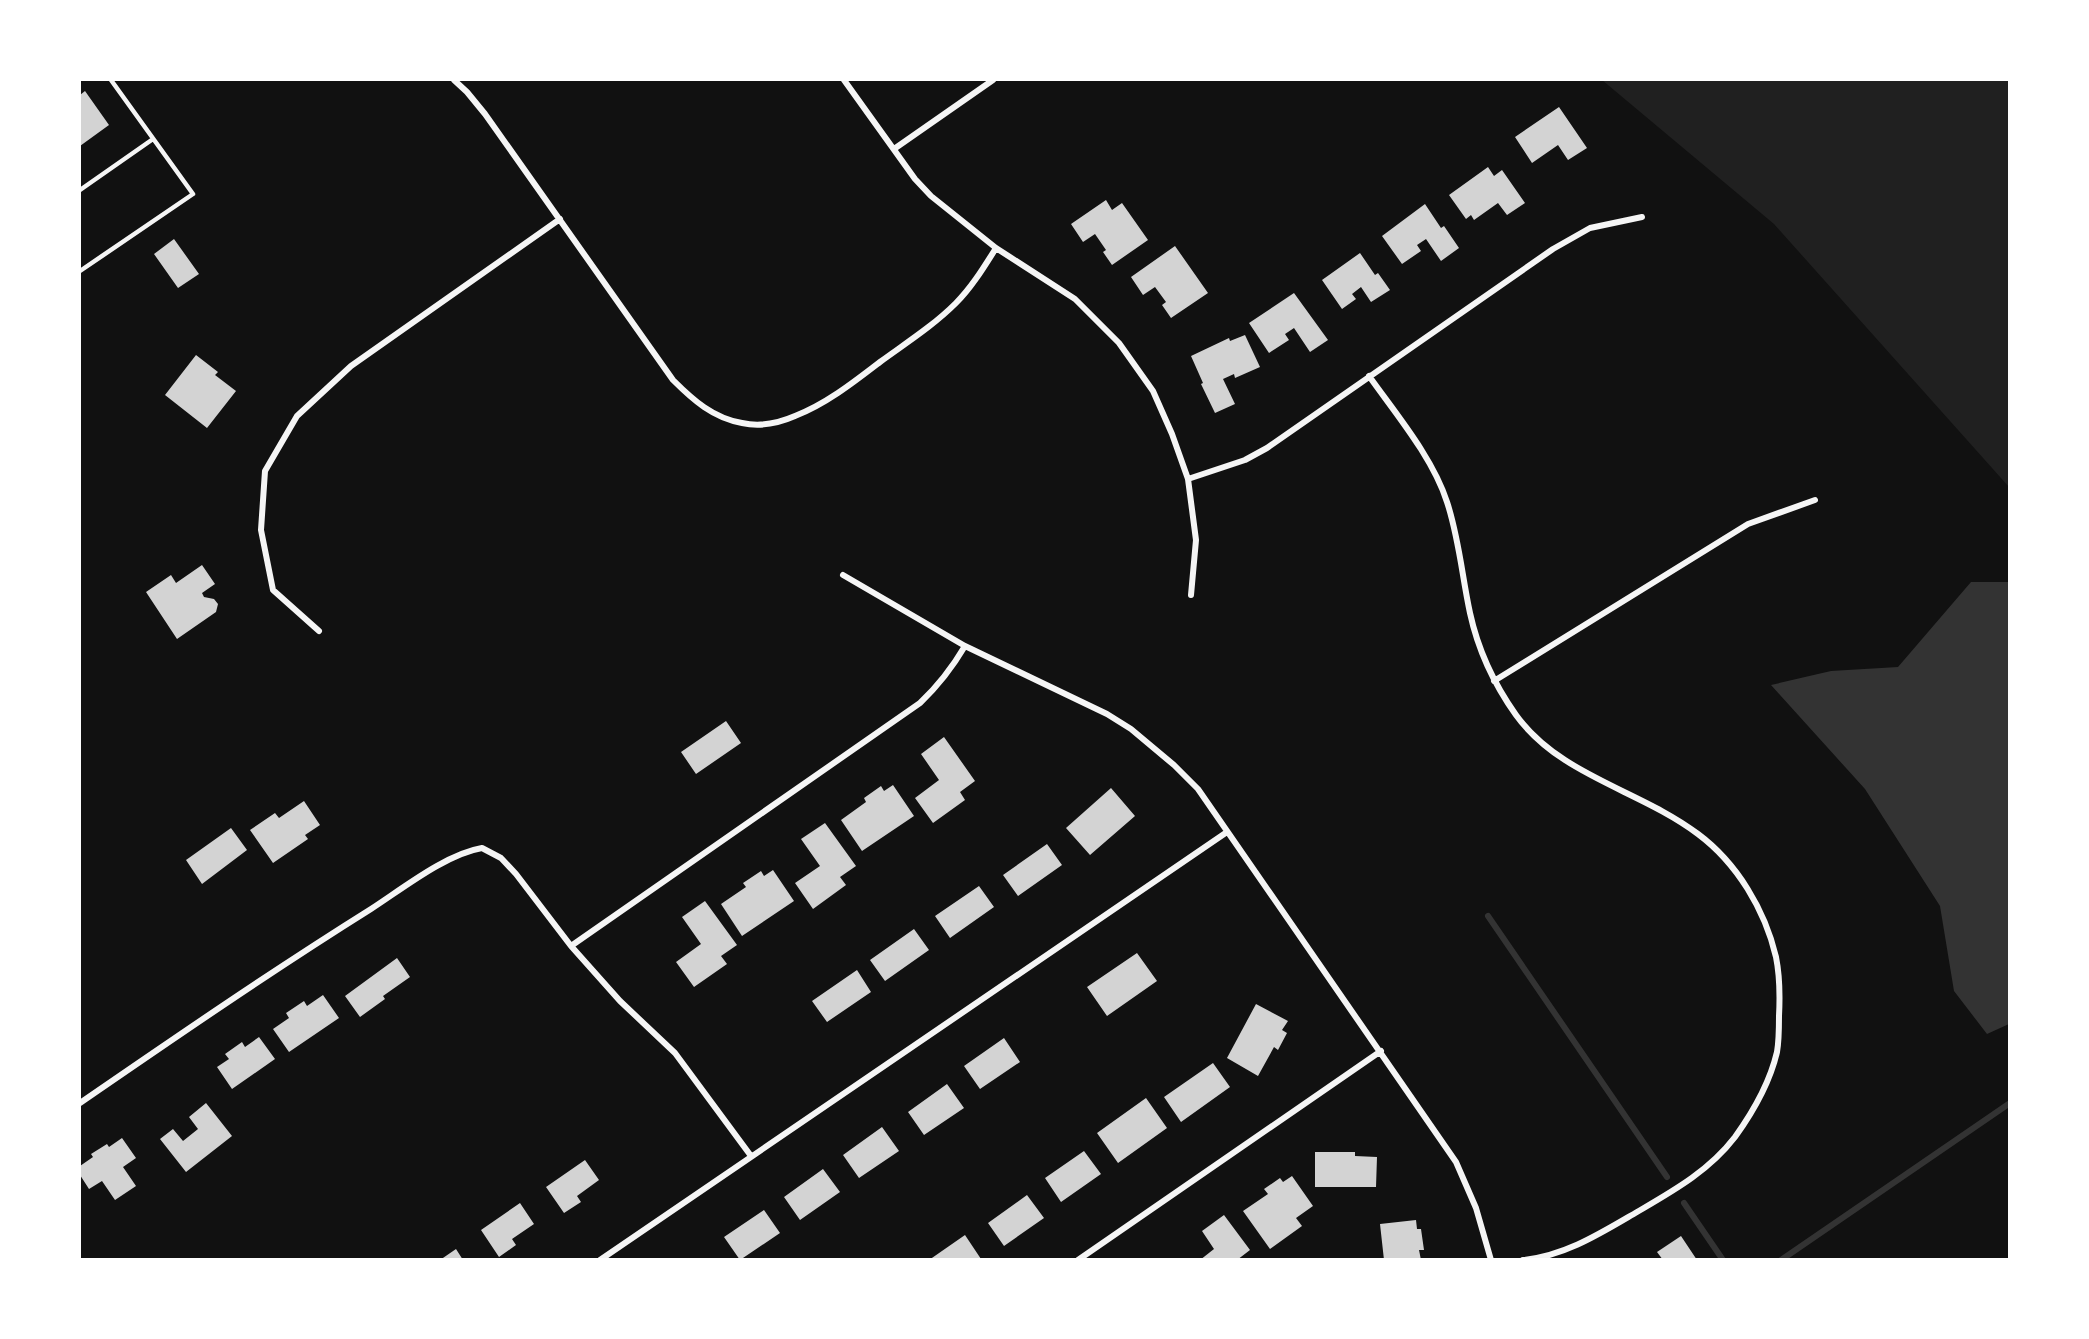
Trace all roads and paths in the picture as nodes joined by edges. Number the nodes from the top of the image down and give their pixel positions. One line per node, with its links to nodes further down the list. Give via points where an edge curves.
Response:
1 (111, 80): 5 (lane)
2 (454, 80): 9 (street, via 485,114)
3 (844, 80): 6 (street)
4 (993, 80): 6 (street)
5 (153, 139): 7 (lane); 11 (lane, via 193,194)
6 (894, 149): 10 (street, via 931,196)
7 (80, 190)
8 (1642, 218): 12 (street, via 1590,228 1553,249)
9 (560, 219): 10 (street, via 674,380 708,410 742,423 779,422 825,400 937,321 976,279); 17 (street, via 351,366 297,416 281,443 265,471 261,530 273,591)
10 (996, 248): 13 (street, via 1075,299 1119,343 1153,391)
11 (80, 271)
12 (1370, 376): 13 (street, via 1267,448 1245,460); 19 (street, via 1425,457 1446,501 1477,641)
13 (1188, 479): 16 (street, via 1196,540)
14 (1815, 500): 19 (street, via 1748,524)
15 (843, 575): 18 (street)
16 (1191, 595)
17 (319, 632)
18 (965, 646): 20 (street, via 1084,702 1131,729 1198,789); 21 (street, via 950,672 920,703)
19 (1494, 681): 28 (street, via 1517,716 1547,749 1680,821 1718,850 1743,882 1767,928 1780,987 1777,1050 1769,1077 1732,1140 1687,1182 1602,1232 1559,1252)
20 (1227, 832): 22 (street); 24 (street)
21 (571, 946): 23 (street, via 501,858 482,848 464,852 346,924); 24 (street, via 620,1001 675,1053)
22 (1380, 1051): 26 (street); 27 (street, via 1456,1162 1476,1208)
23 (80, 1103)
24 (751, 1156): 25 (street)
25 (600, 1260)
26 (1078, 1260)
27 (1491, 1260)
28 (1523, 1260)

